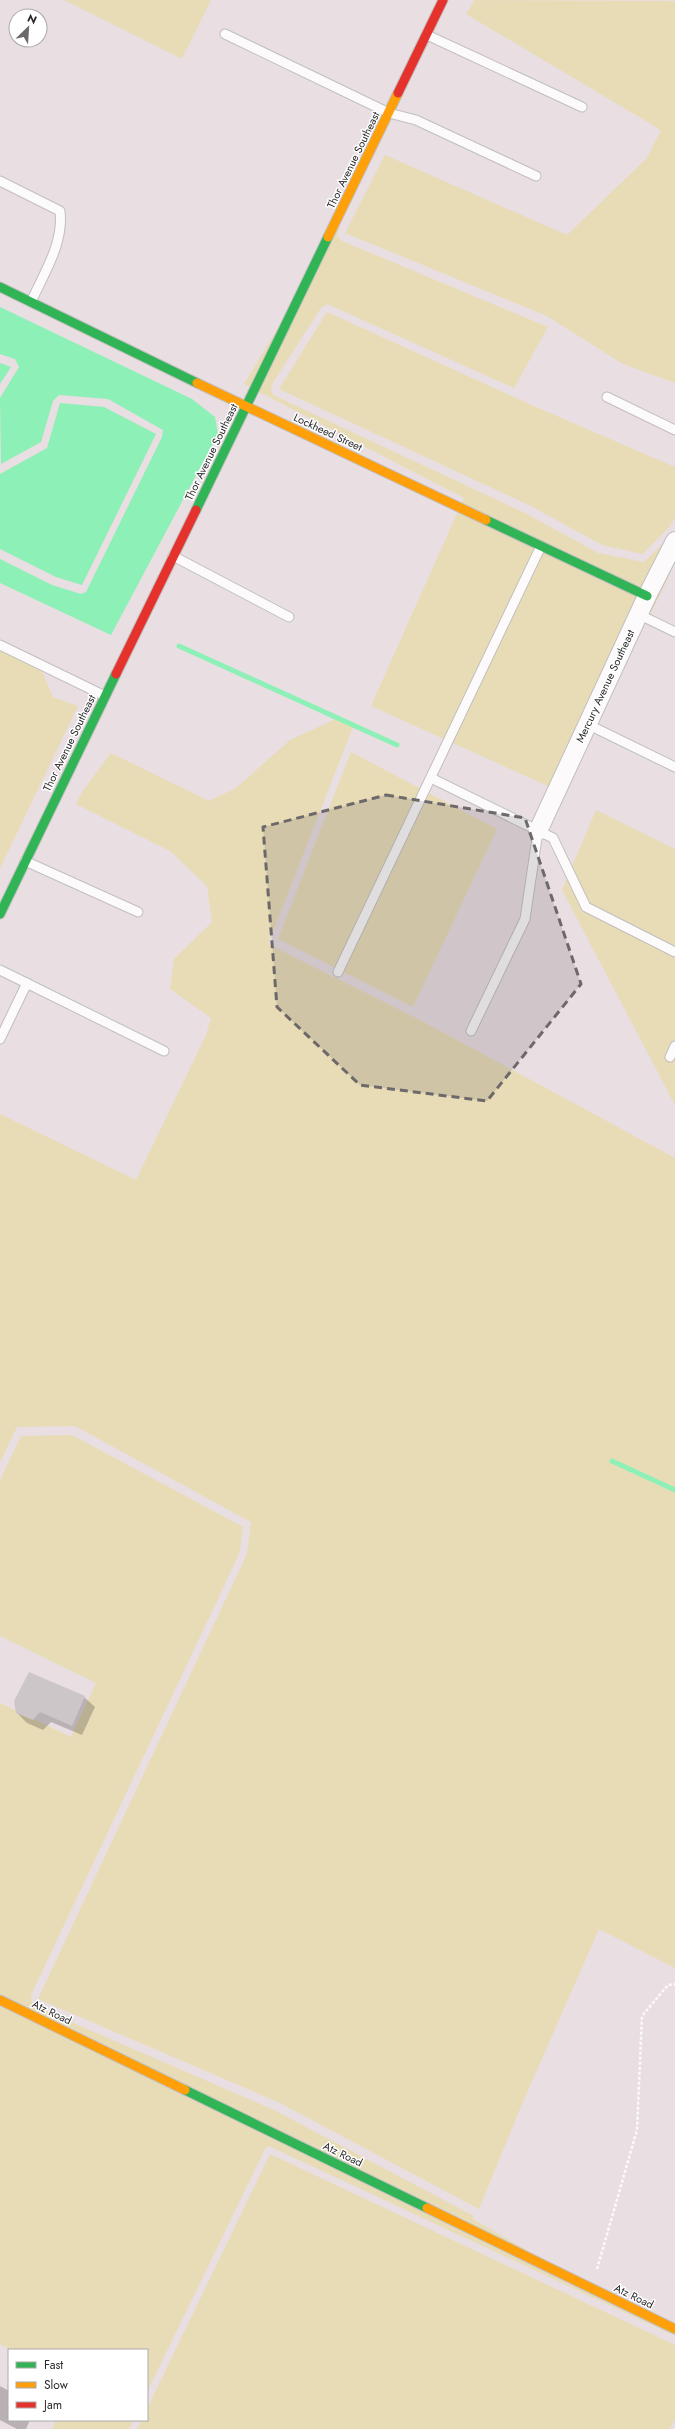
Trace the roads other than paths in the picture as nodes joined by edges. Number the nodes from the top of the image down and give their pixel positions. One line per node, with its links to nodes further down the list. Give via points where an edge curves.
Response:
1 (443, 0): 3 (street, Thor Avenue Southeast)
2 (225, 34): 5 (lane)
3 (426, 35): 4 (lane); 5 (street, Thor Avenue Southeast)
4 (582, 107)
5 (389, 112): 6 (lane, via 416,120); 11 (street, Thor Avenue Southeast)
6 (536, 176)
7 (0, 181): 9 (lane, via 60,211 62,226 54,253)
8 (0, 287): 9 (street, Lockheed Street)
9 (31, 302): 11 (street, Lockheed Street)
10 (607, 397): 12 (lane)
11 (246, 407): 14 (street, Lockheed Street); 15 (street, Thor Avenue Southeast)
12 (675, 430)
13 (675, 541): 16 (street, Mercury Avenue Southeast)
14 (541, 546): 16 (street, Lockheed Street); 24 (lane)
15 (173, 556): 18 (lane); 21 (street, Thor Avenue Southeast)
16 (647, 596): 17 (street, Mercury Avenue Southeast)
17 (638, 614): 19 (lane); 22 (street, Mercury Avenue Southeast)
18 (289, 617)
19 (675, 632)
20 (0, 645): 21 (lane)
21 (105, 696): 26 (street, Thor Avenue Southeast)
22 (587, 724): 23 (lane); 25 (street, Mercury Avenue Southeast)
23 (675, 767)
24 (431, 778): 25 (lane); 31 (lane)
25 (538, 831): 29 (lane, via 553,838 586,907); 33 (lane, via 525,919)
26 (25, 861): 27 (lane); 28 (street, Thor Avenue Southeast)
27 (138, 912)
28 (0, 914)
29 (675, 952)
30 (0, 970): 32 (lane)
31 (338, 972)
32 (27, 983): 34 (lane); 36 (lane)
33 (471, 1031)
34 (0, 1039)
35 (675, 1046): 37 (lane)
36 (164, 1051)
37 (670, 1057)
38 (0, 2000): 39 (street, Atz Road)
39 (675, 2329)

